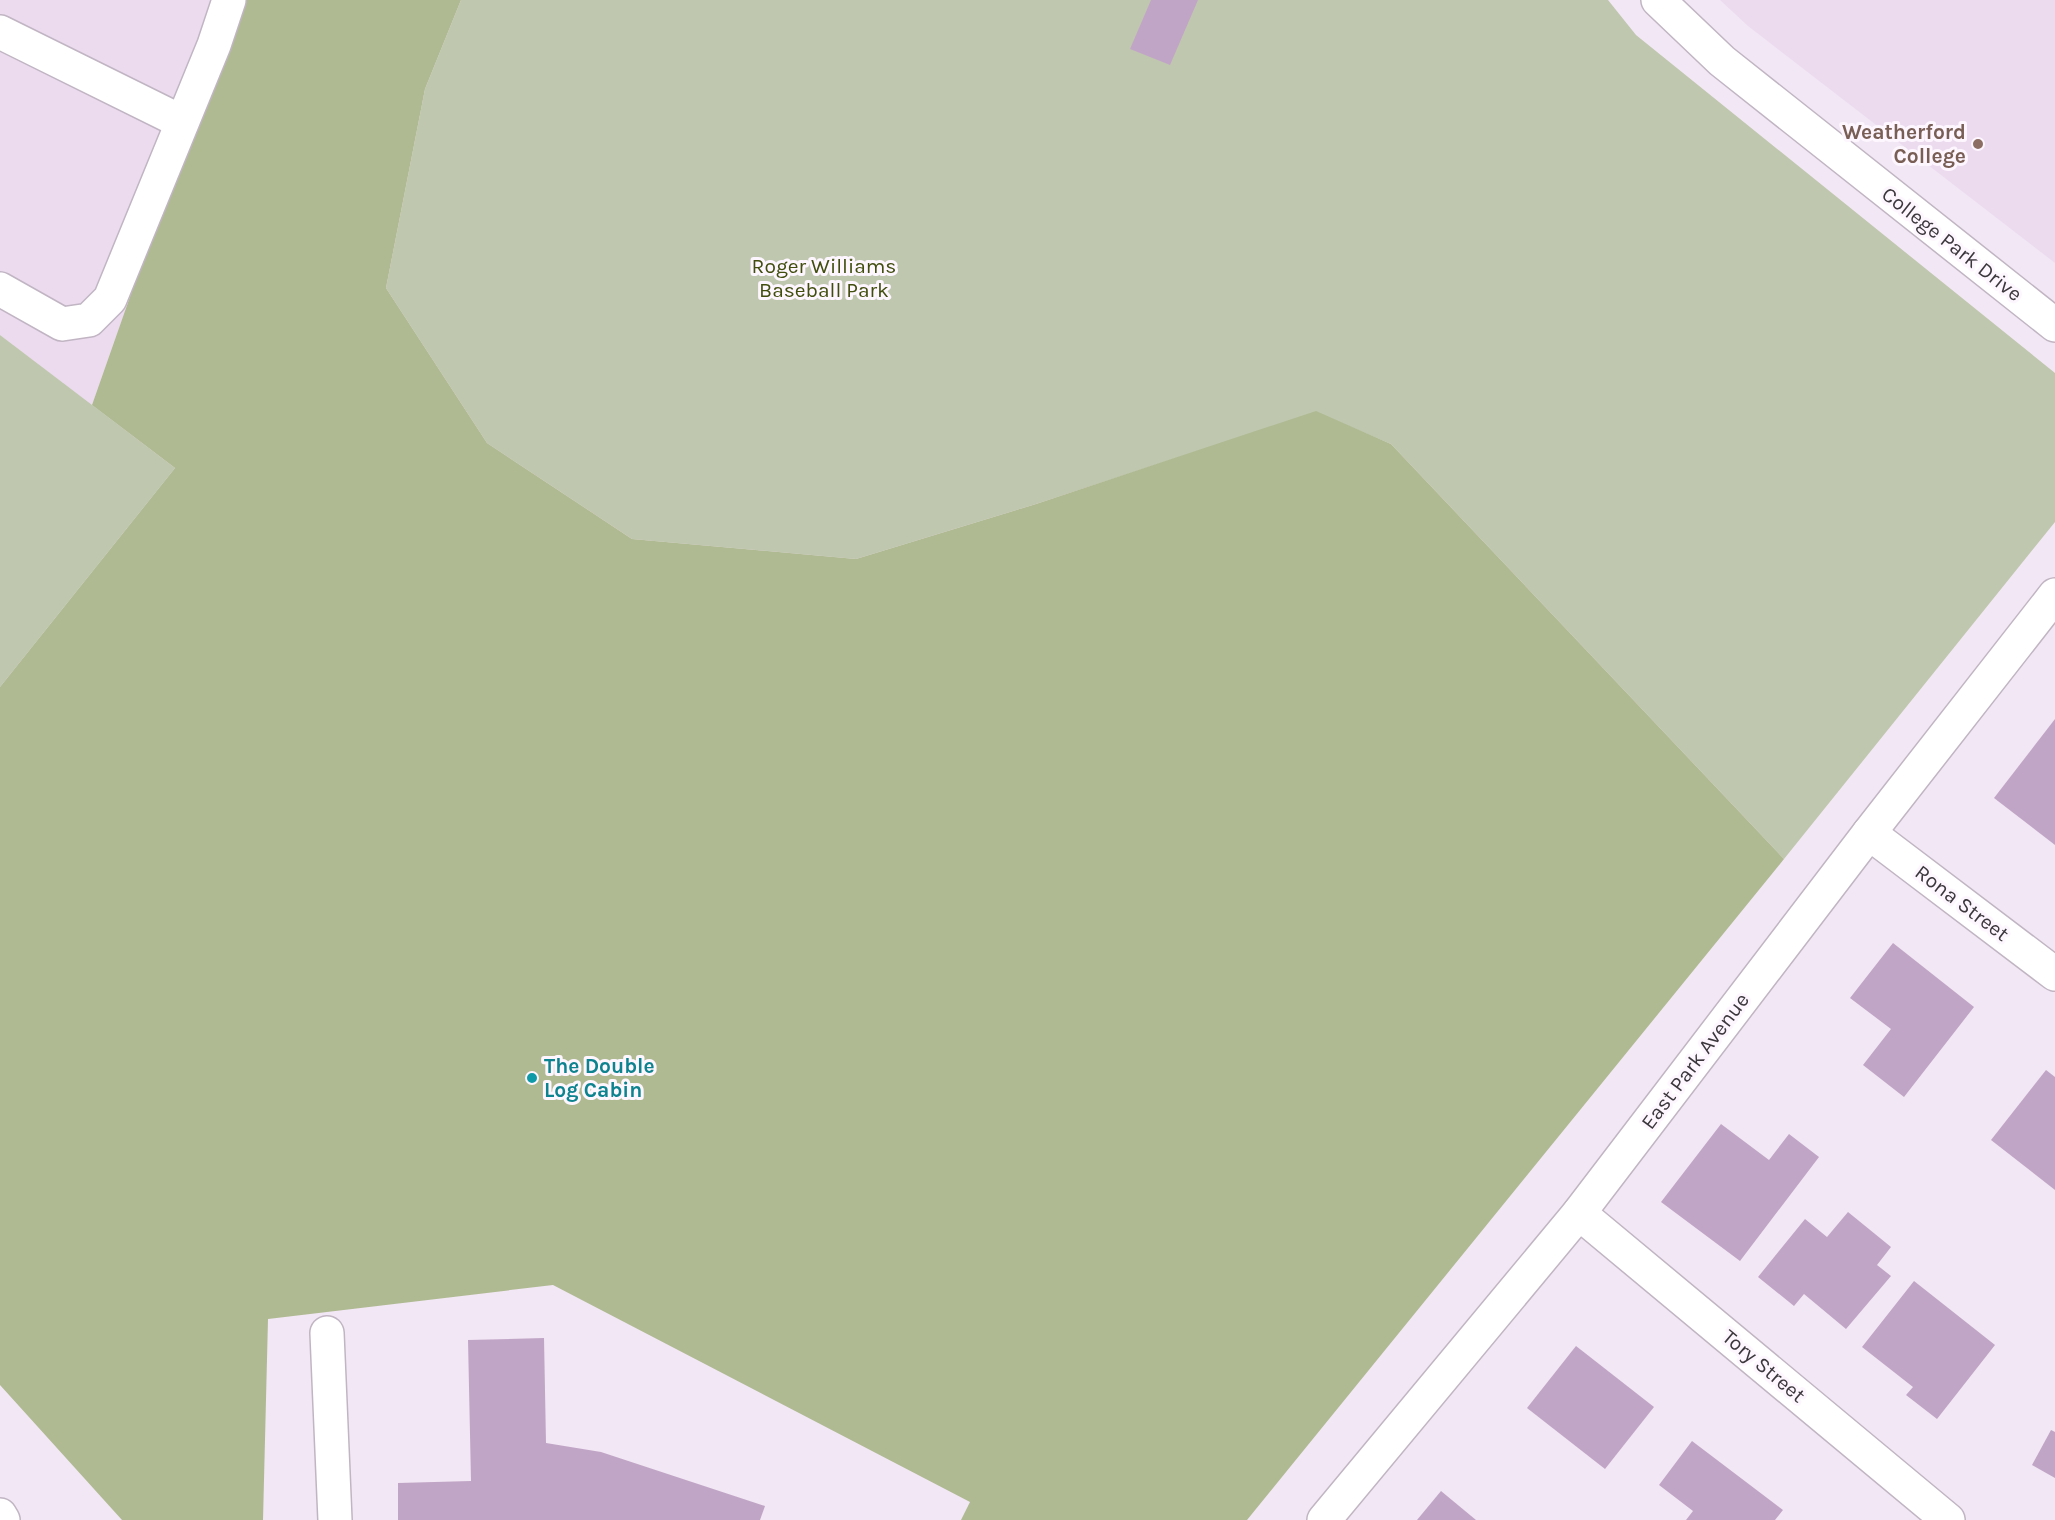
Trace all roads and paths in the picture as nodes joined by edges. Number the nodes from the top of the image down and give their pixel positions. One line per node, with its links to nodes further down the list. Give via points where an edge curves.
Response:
1 (229, 0): 4 (street)
2 (1658, 0): 6 (street, College Park Drive, via 1722,61)
3 (0, 32): 4 (street)
4 (182, 122): 5 (street, via 110,299 89,320 62,324)
5 (0, 289)
6 (2055, 325)
7 (2055, 595): 8 (street, East Park Avenue)
8 (1869, 833): 9 (street, Rona Street); 10 (street, East Park Avenue)
9 (2055, 974)
10 (1579, 1213): 15 (street, East Park Avenue); 16 (street, Tory Street)
11 (327, 1333): 14 (street)
12 (0, 1515): 13 (street)
13 (3, 1520)
14 (335, 1520)
15 (1324, 1520)
16 (1948, 1520)

